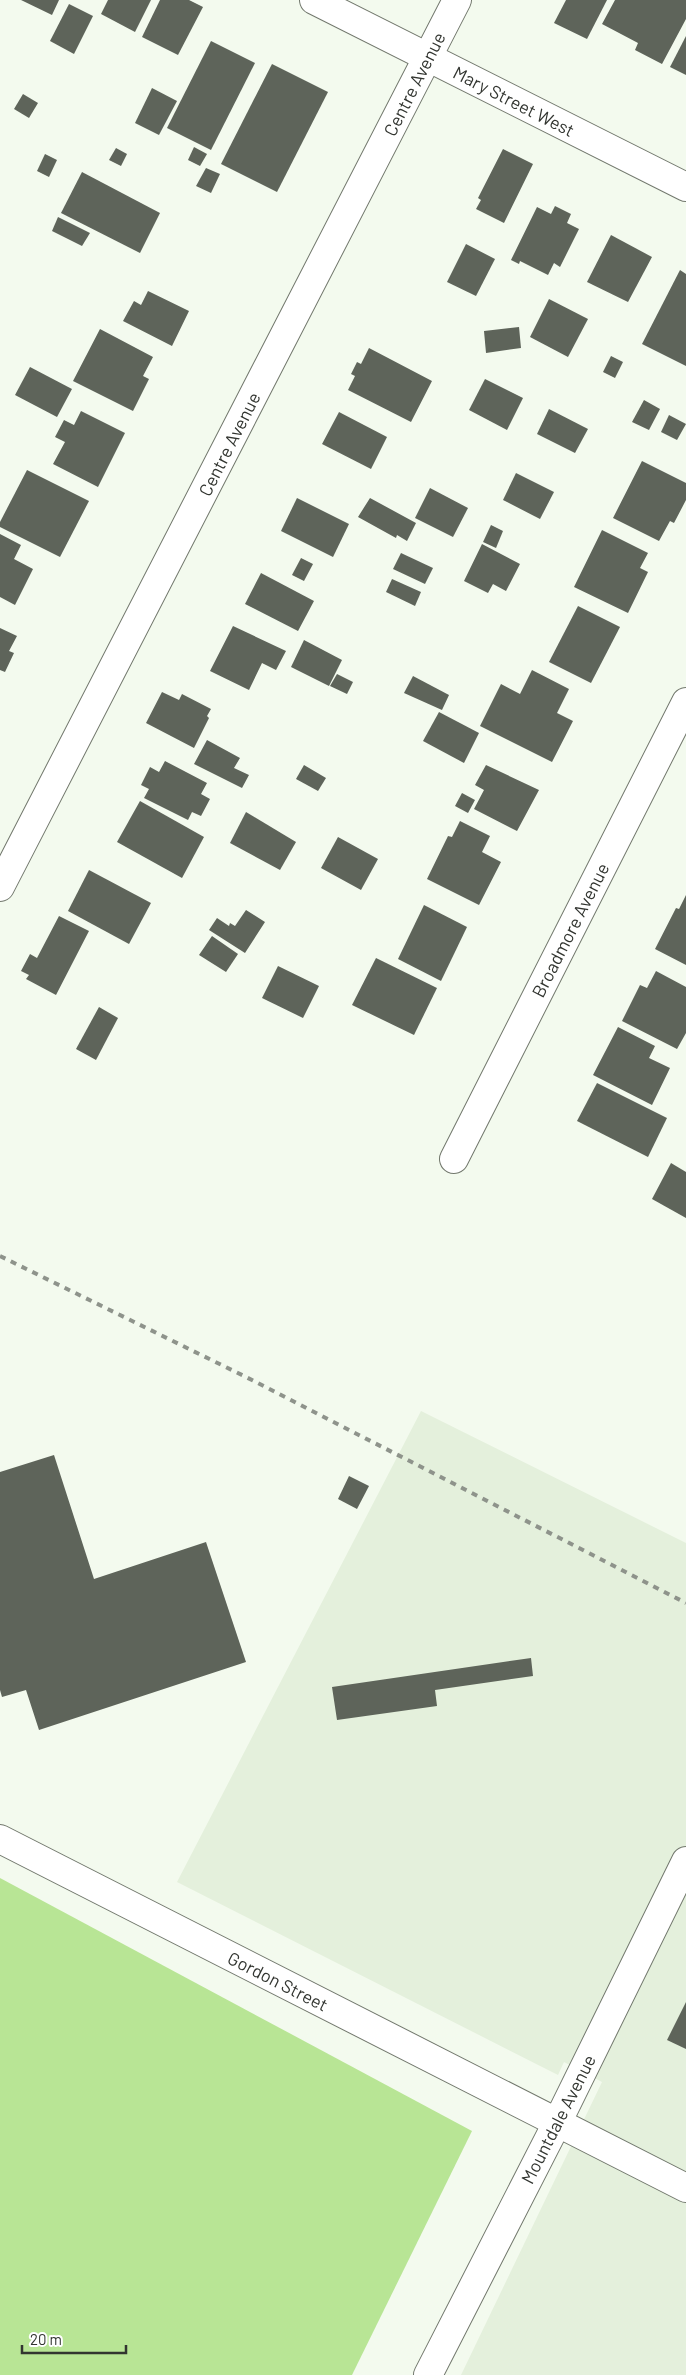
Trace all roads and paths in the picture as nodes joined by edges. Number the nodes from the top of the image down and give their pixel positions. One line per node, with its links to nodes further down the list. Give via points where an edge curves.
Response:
1 (314, 0): 3 (street, Mary Street West)
2 (457, 0): 3 (street, Centre Avenue)
3 (428, 58): 4 (street, Mary Street West); 6 (street, Centre Avenue)
4 (686, 187)
5 (686, 702): 7 (street, Broadmore Avenue)
6 (0, 887)
7 (454, 1159)
8 (0, 1839): 10 (street, Gordon Street)
9 (686, 1861): 10 (street, Mountdale Avenue)
10 (557, 2123): 11 (street, Gordon Street); 12 (street, Mountdale Avenue)
11 (686, 2188)
12 (428, 2375)

